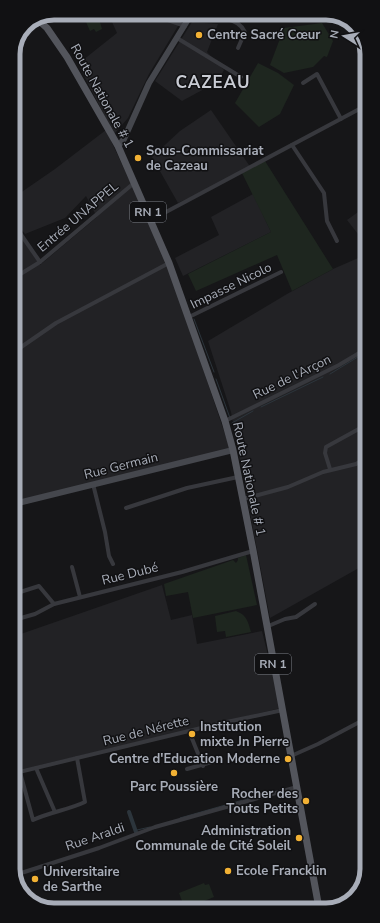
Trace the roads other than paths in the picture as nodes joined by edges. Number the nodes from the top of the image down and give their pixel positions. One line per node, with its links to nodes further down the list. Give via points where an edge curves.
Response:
1 (168, 20): 4 (street)
2 (189, 20): 4 (street); 6 (street, via 231,20 242,25 245,32)
3 (41, 23): 12 (main road, Route Nationale # 1 / RN 1, via 60,46)
4 (185, 26): 5 (street)
5 (177, 38): 7 (street); 12 (street, via 149,83 124,139)
6 (238, 48)
7 (240, 77)
8 (303, 83): 10 (street, via 317,74)
9 (360, 109): 10 (street)
10 (341, 119): 11 (street)
11 (292, 145): 14 (street); 16 (street, via 324,193 327,221)
12 (118, 146): 13 (main road, Route Nationale # 1 / RN 1)
13 (134, 183): 14 (main road, Route Nationale # 1 / RN 1); 17 (street, Entrée UNAPPEL)
14 (151, 220): 18 (main road, Route Nationale # 1 / RN 1)
15 (20, 232): 17 (street)
16 (337, 241)
17 (40, 262): 20 (street, Entrée UNAPPEL)
18 (169, 263): 21 (main road, Route Nationale # 1 / RN 1); 22 (street, via 56,323)
19 (281, 272): 21 (street, Impasse Nicolo)
20 (20, 274)
21 (189, 317): 24 (main road, Route Nationale # 1 / RN 1)
22 (20, 348)
23 (360, 353): 24 (street, Rue de l'Arçon)
24 (225, 421): 26 (main road, Route Nationale # 1 / RN 1)
25 (360, 428): 28 (street, via 326,447 325,453)
26 (233, 450): 29 (main road, Route Nationale # 1 / RN 1); 30 (street, Rue Germain)
27 (360, 462): 28 (street)
28 (330, 469): 31 (street, via 288,487)
29 (238, 477): 31 (main road, Route Nationale # 1 / RN 1); 33 (street, via 187,488)
30 (93, 484): 32 (street, Rue Germain); 35 (street)
31 (243, 499): 34 (main road, Route Nationale # 1 / RN 1)
32 (20, 502)
33 (126, 508)
34 (253, 551): 38 (street, Rue Dubé, via 182,572); 42 (main road, Route Nationale # 1 / RN 1)
35 (113, 564)
36 (72, 567): 38 (street)
37 (20, 592): 39 (street, via 39,586)
38 (80, 597): 39 (street, Rue Dubé)
39 (54, 604): 41 (street, Rue Dubé)
40 (315, 604): 42 (street, via 296,617)
41 (20, 618)
42 (266, 627): 43 (main road, Route Nationale # 1 / RN 1)
43 (283, 710): 45 (street, Rue de Nérette); 46 (main road, Route Nationale # 1 / RN 1)
44 (360, 722): 46 (street)
45 (189, 731): 47 (street, Rue de Nérette); 49 (street)
46 (291, 756): 54 (main road, Route Nationale # 1 / RN 1)
47 (78, 758): 50 (street, Rue de Nérette); 55 (street, via 85,802)
48 (220, 760): 49 (street)
49 (203, 766): 51 (street)
50 (36, 768): 52 (street, Rue de Nérette); 55 (street)
51 (187, 769)
52 (20, 771)
53 (20, 782): 55 (street, via 32,820)
54 (298, 787): 56 (street, Rue Araldi, via 155,827); 57 (main road, Route Nationale # 1 / RN 1)
55 (55, 812)
56 (21, 874)
57 (318, 903)

